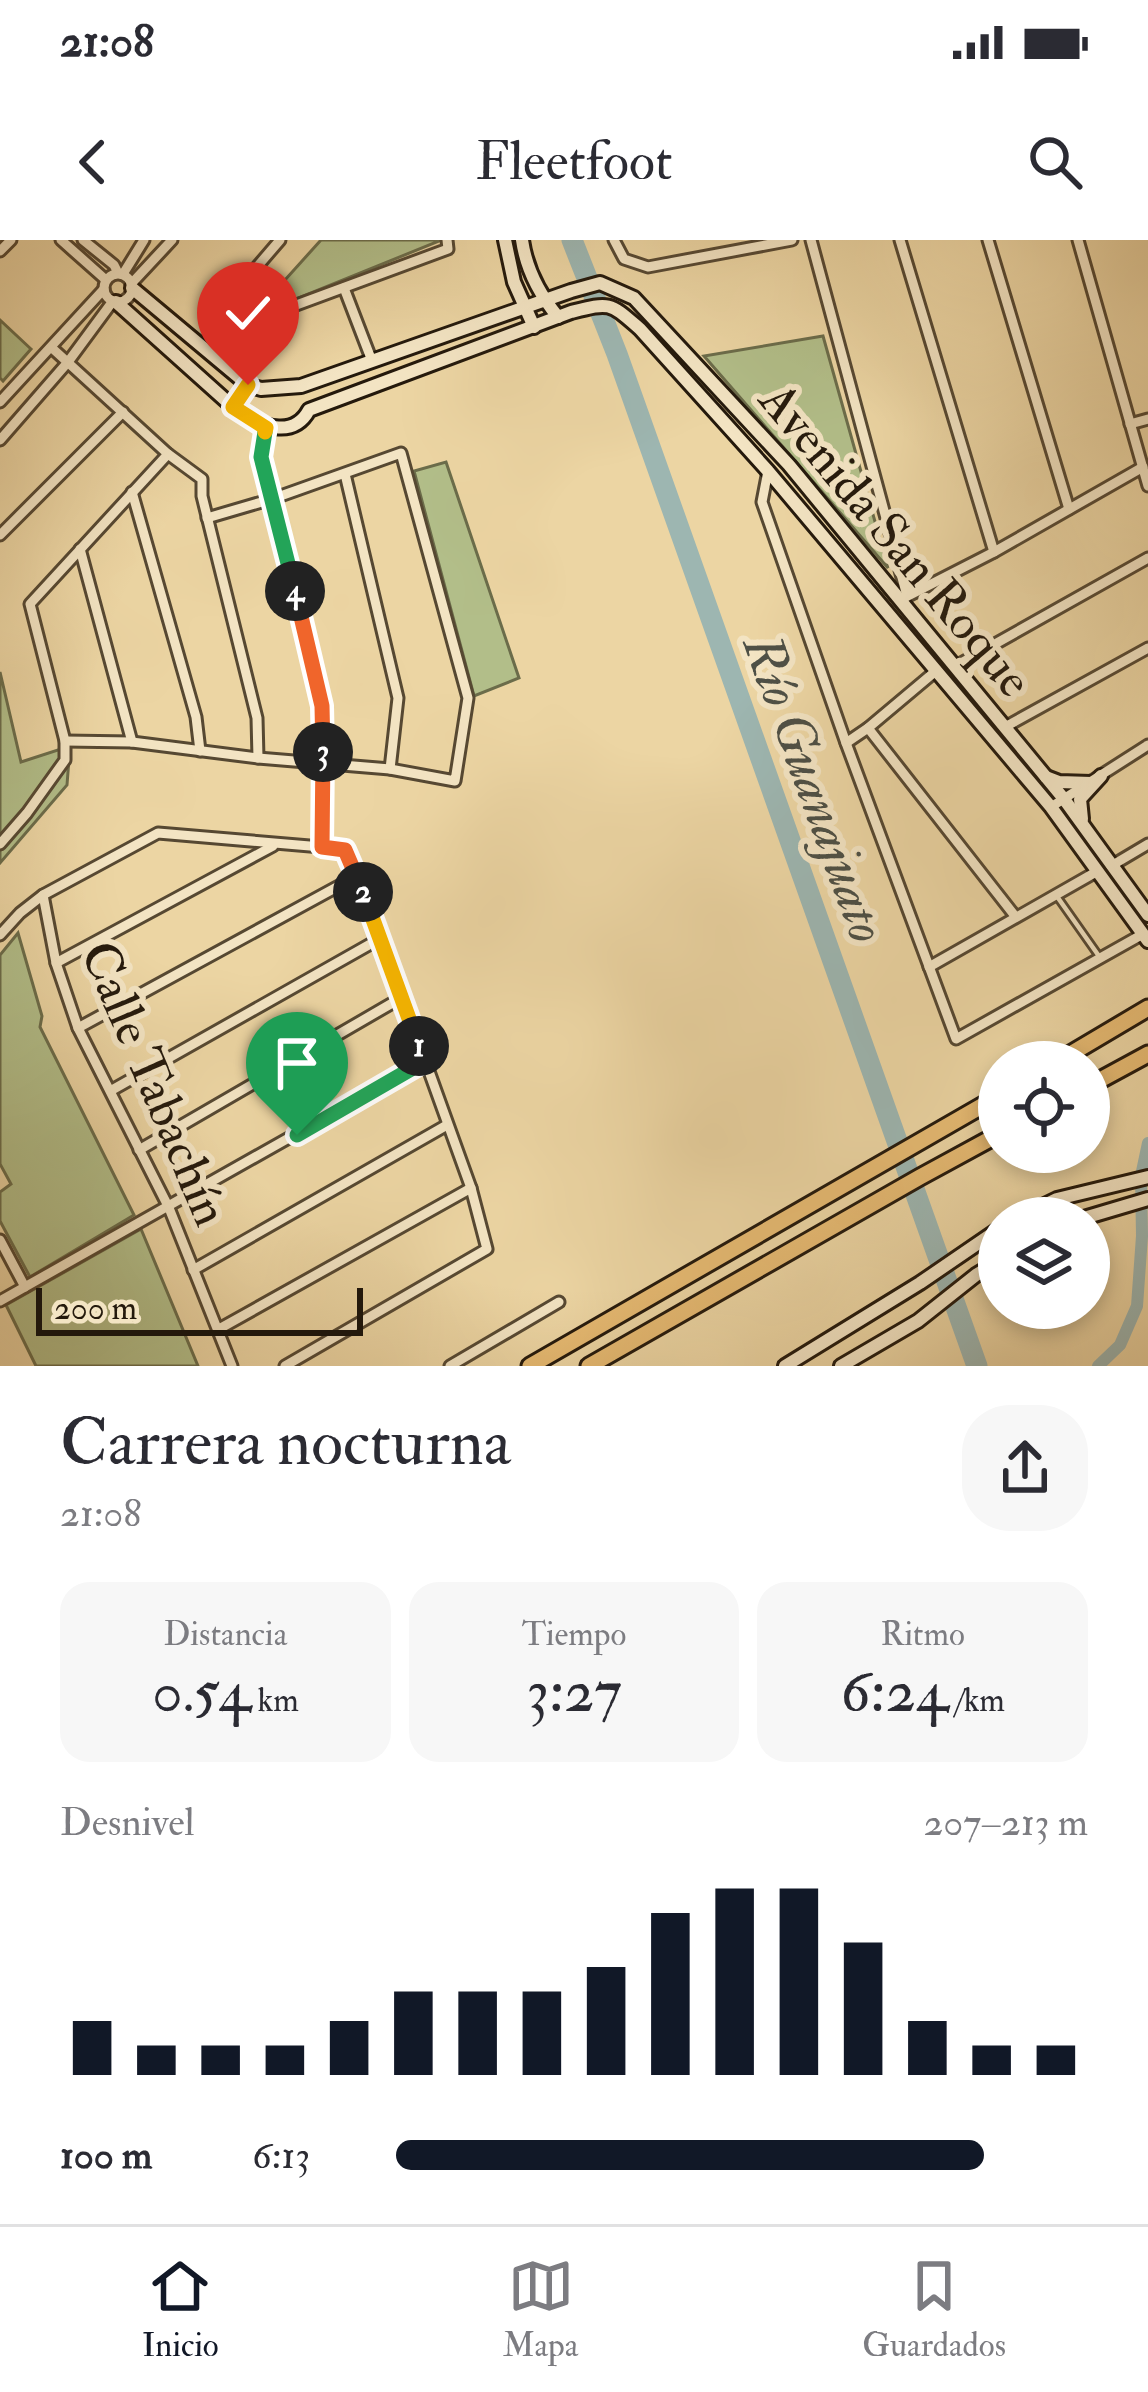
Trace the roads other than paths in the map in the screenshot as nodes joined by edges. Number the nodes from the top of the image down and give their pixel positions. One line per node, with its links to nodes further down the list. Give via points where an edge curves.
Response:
1 (11, 240): 16 (street)
2 (61, 240): 19 (street)
3 (83, 240): 18 (street)
4 (144, 240): 18 (street)
5 (172, 240): 20 (street)
6 (280, 240): 21 (street, via 244,281 272,314)
7 (447, 240): 21 (street, via 448,249)
8 (505, 240): 25 (street)
9 (522, 240): 17 (street)
10 (614, 240): 11 (street, via 624,259 648,267)
11 (792, 240)
12 (811, 240): 54 (street)
13 (900, 240): 52 (street)
14 (988, 240): 48 (street)
15 (1078, 240): 38 (street)
16 (0, 251)
17 (532, 273): 22 (street); 23 (street)
18 (121, 274): 19 (street); 20 (street)
19 (105, 285): 24 (street); 28 (street)
20 (132, 286): 24 (street, via 129,297); 31 (street)
21 (344, 288): 29 (street)
22 (568, 292): 23 (street, Avenida San Roque); 54 (street, Avenida San Roque, via 600,284 634,298)
23 (544, 300): 25 (street, Avenida San Roque); 26 (street)
24 (115, 301): 30 (street); 34 (street)
25 (525, 307): 27 (street); 29 (street, Avenida San Roque)
26 (565, 314): 27 (street, Avenida San Roque); 43 (street, Avenida San Roque, via 604,304 618,310)
27 (534, 326): 35 (street, Avenida San Roque)
28 (52, 348): 30 (street); 33 (street)
29 (373, 361): 32 (street, Avenida San Roque)
30 (68, 362): 36 (street); 40 (street)
31 (248, 385): 32 (street); 34 (street)
32 (301, 386): 35 (street)
33 (0, 402)
34 (233, 407): 39 (street)
35 (308, 410): 39 (street, Avenida San Roque, via 303,421)
36 (123, 412): 41 (street); 50 (street)
37 (1148, 419): 38 (street)
38 (1130, 424): 42 (street)
39 (266, 428): 47 (street, via 261,457)
40 (0, 440)
41 (168, 454): 46 (street); 49 (street, via 202,479)
42 (1143, 467): 45 (street); 48 (street)
43 (768, 471): 57 (street, Avenida San Roque); 62 (street, via 763,502)
44 (345, 474): 47 (street); 67 (street, via 398,698); 67 (street, via 401,453 468,698 455,781)
45 (1148, 486)
46 (132, 492): 51 (street); 64 (street)
47 (272, 499): 49 (street); 66 (street, via 322,706)
48 (1069, 508): 52 (street)
49 (207, 518): 65 (street, via 257,718)
50 (0, 535)
51 (80, 549): 60 (street, via 29,604); 61 (street)
52 (994, 552): 54 (street)
53 (1148, 558): 56 (street)
54 (903, 598): 56 (street, Avenida San Roque)
55 (1148, 648): 58 (street)
56 (955, 667): 58 (street, Avenida San Roque)
57 (937, 670): 59 (street); 70 (street, Avenida San Roque)
58 (1004, 727): 68 (street, Avenida San Roque)
59 (868, 728): 62 (street); 82 (street)
60 (65, 741): 61 (street); 72 (street, via 65,760)
61 (133, 742): 64 (street)
62 (846, 743): 88 (street)
63 (1148, 745): 69 (street)
64 (200, 751): 65 (street)
65 (258, 758): 66 (street)
66 (323, 762): 67 (street); 75 (street)
67 (390, 769)
68 (1046, 777): 69 (street); 70 (street, Avenida San Roque)
69 (1096, 780): 70 (street); 71 (street, via 1080,799)
70 (1058, 803): 71 (street, Avenida San Roque); 77 (street, Avenida San Roque)
71 (1087, 831): 76 (street, Avenida San Roque)
72 (0, 844)
73 (1148, 844): 76 (street)
74 (277, 845): 75 (street); 80 (street, via 158,833); 87 (street)
75 (322, 847): 78 (street, via 345,850)
76 (1111, 866): 81 (street, Avenida San Roque)
77 (1096, 872): 79 (street); 85 (street, Avenida San Roque)
78 (357, 876): 84 (street); 91 (street)
79 (1056, 894): 82 (street); 86 (lane)
80 (44, 896): 83 (street); 87 (street, Calle Tabachín)
81 (1148, 915)
82 (1015, 916): 88 (street)
83 (0, 935)
84 (381, 938): 89 (street); 96 (street)
85 (1146, 938): 86 (street)
86 (1101, 959): 88 (street, via 956,1039)
87 (56, 963): 91 (street, Calle Tabachín)
88 (929, 967)
89 (401, 998): 94 (street); 100 (street)
90 (1148, 1009): 92 (highway)
91 (78, 1028): 96 (street, Calle Tabachín)
92 (1093, 1041)
93 (1148, 1054): 95 (highway)
94 (425, 1061): 98 (street); 105 (street)
95 (1110, 1075)
96 (112, 1090): 100 (street, Calle Tabachín)
97 (978, 1108): 118 (highway)
98 (447, 1125): 102 (street); 109 (street)
99 (978, 1145): 119 (highway)
100 (139, 1150): 105 (street, Calle Tabachín)
101 (1148, 1177): 103 (street)
102 (472, 1188): 114 (street); 116 (street, via 487,1250)
103 (1065, 1197)
104 (1141, 1200): 106 (street)
105 (169, 1208): 109 (street, Calle Tabachín); 111 (street)
106 (1110, 1210)
107 (0, 1240): 111 (street)
108 (978, 1245): 120 (street)
109 (193, 1270): 114 (street, Calle Tabachín)
110 (978, 1274): 121 (street)
111 (25, 1288): 112 (street)
112 (0, 1301)
113 (559, 1302): 117 (street)
114 (219, 1330): 115 (street, Calle Tabachín)
115 (232, 1366)
116 (285, 1366)
117 (450, 1366)
118 (530, 1366)
119 (589, 1366)
120 (785, 1366)
121 (841, 1366)

